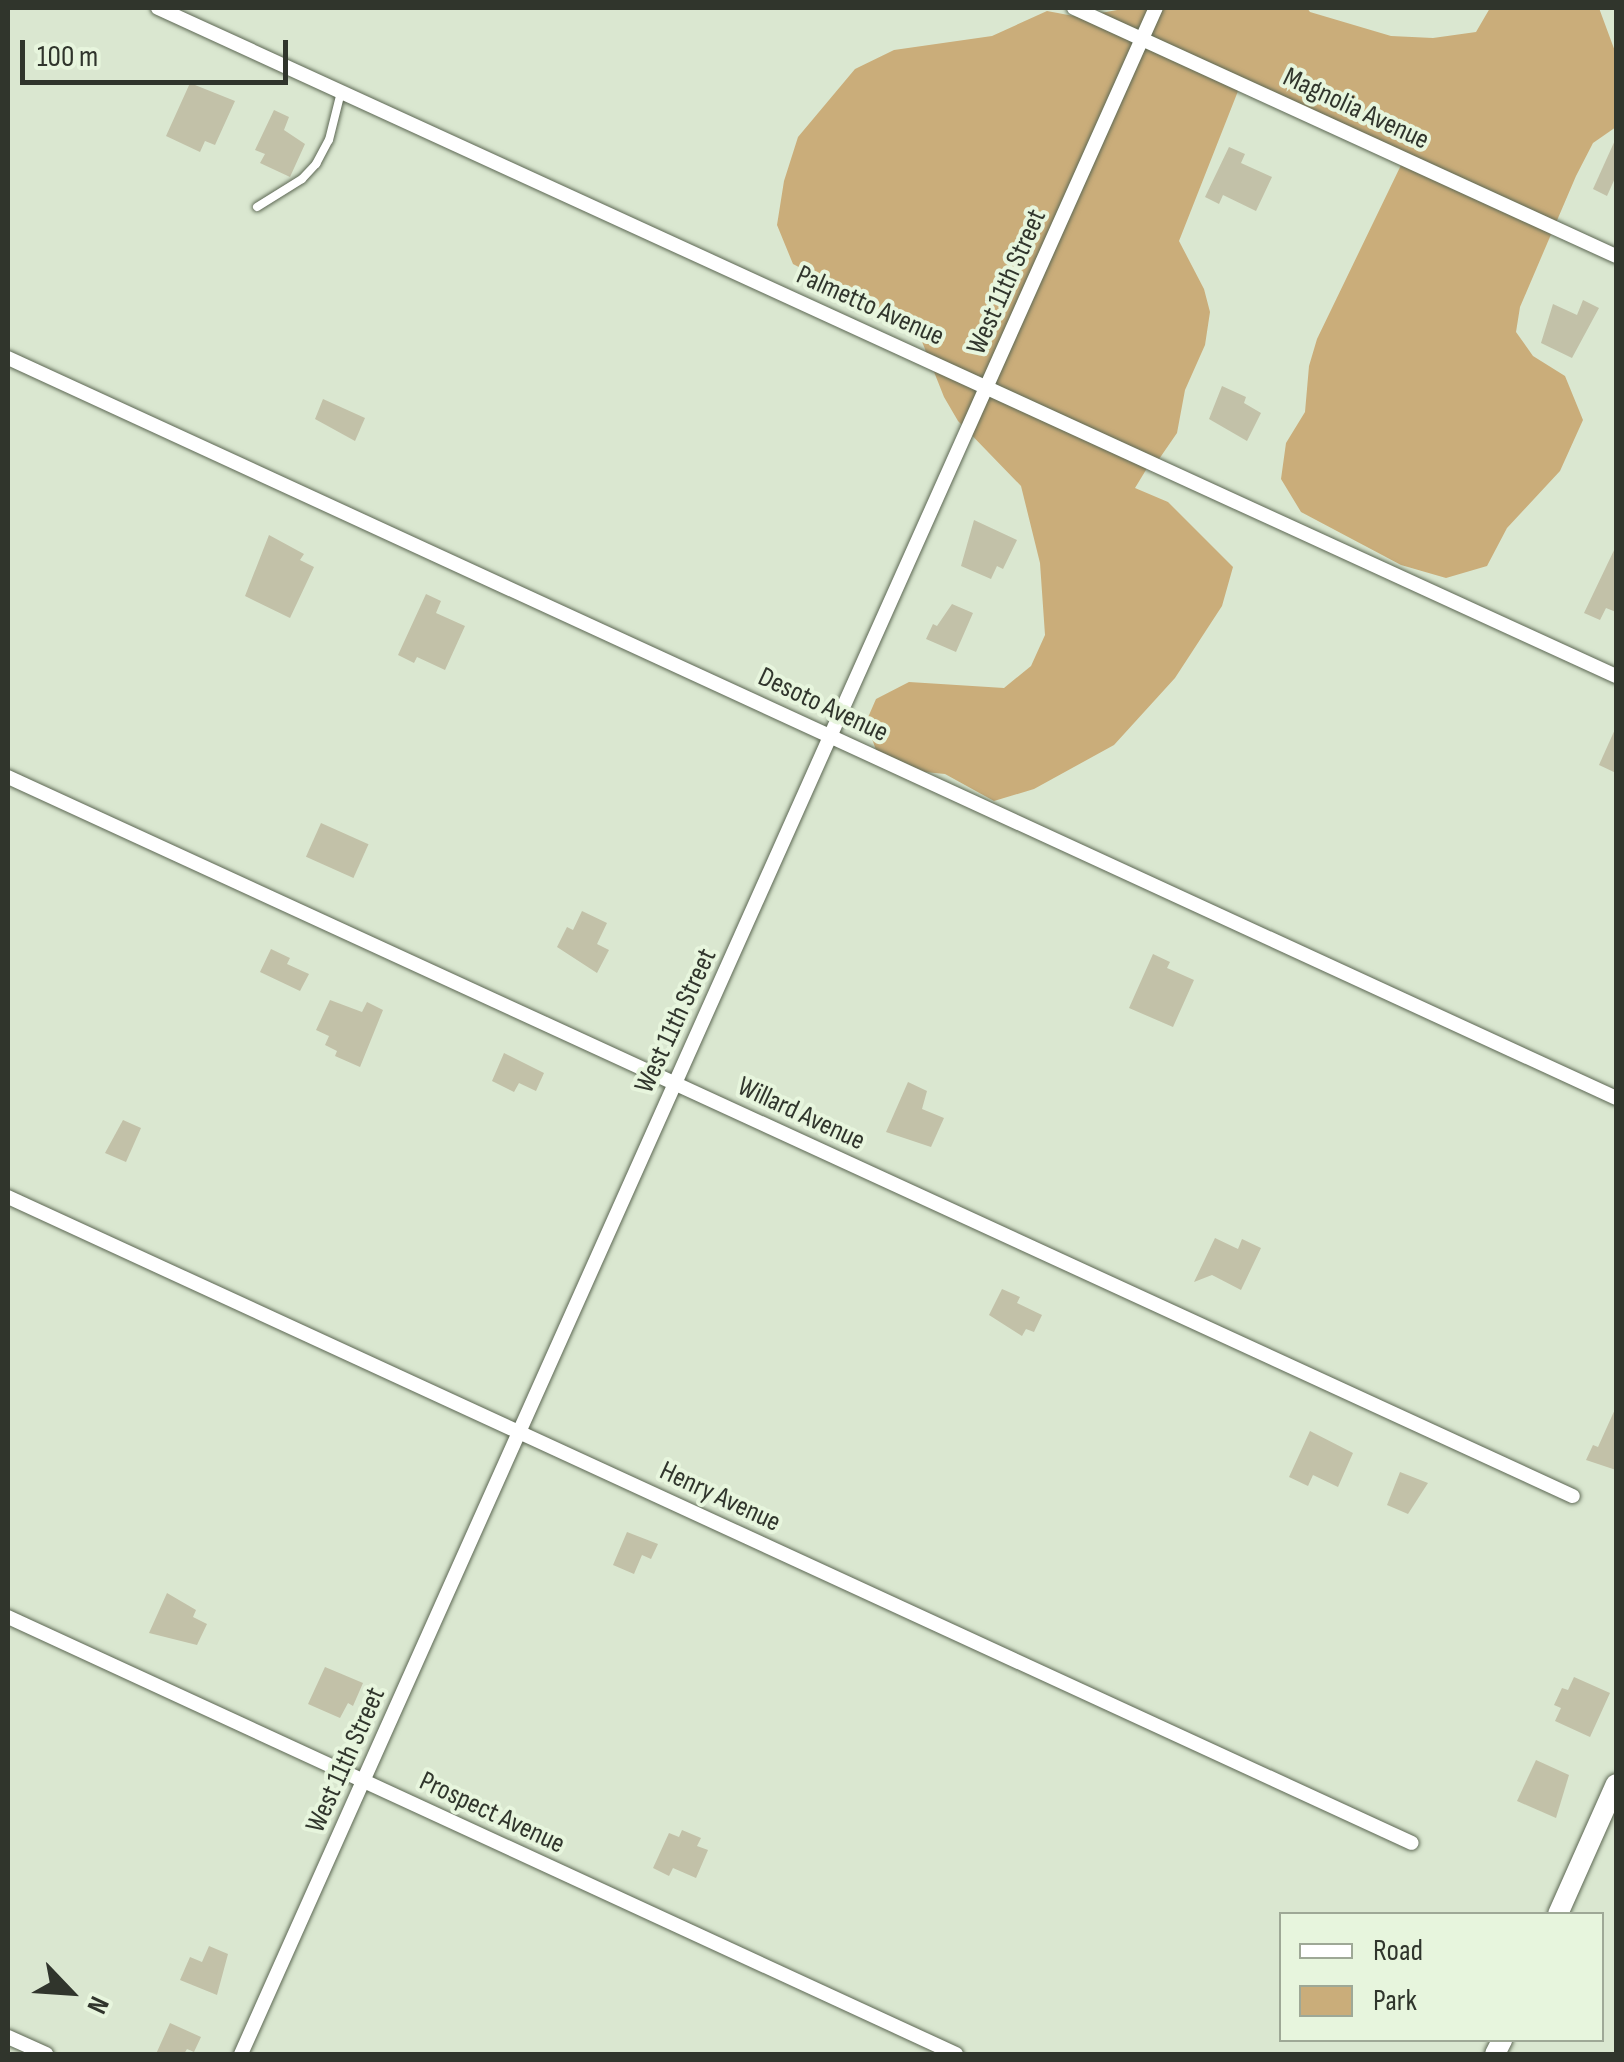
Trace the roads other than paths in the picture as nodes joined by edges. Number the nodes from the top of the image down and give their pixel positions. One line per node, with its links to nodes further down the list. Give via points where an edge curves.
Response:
1 (158, 8): 5 (street, Palmetto Avenue)
2 (1074, 8): 4 (street, Magnolia Avenue)
3 (1156, 8): 4 (street, West 11th Street)
4 (1142, 39): 7 (street, Magnolia Avenue); 9 (street, West 11th Street)
5 (341, 92): 6 (lane, via 316,164); 9 (street, Palmetto Avenue)
6 (257, 207)
7 (1616, 256)
8 (8, 358): 11 (street, Desoto Avenue)
9 (987, 387): 10 (street, Palmetto Avenue); 11 (street, West 11th Street)
10 (1616, 676)
11 (831, 736): 13 (street, West 11th Street); 14 (street, Desoto Avenue)
12 (8, 777): 13 (street, Willard Avenue)
13 (674, 1083): 16 (street, West 11th Street); 17 (street, Willard Avenue)
14 (1616, 1098)
15 (8, 1198): 16 (street, Henry Avenue)
16 (519, 1432): 19 (street, West 11th Street); 21 (street, Henry Avenue)
17 (1573, 1496)
18 (8, 1617): 19 (street, Prospect Avenue)
19 (364, 1782): 25 (street, West 11th Street); 26 (street, Prospect Avenue)
20 (1616, 1784): 22 (street)
21 (1412, 1843)
22 (1559, 1912)
23 (8, 2037): 24 (street)
24 (46, 2054)
25 (241, 2054)
26 (956, 2054)

